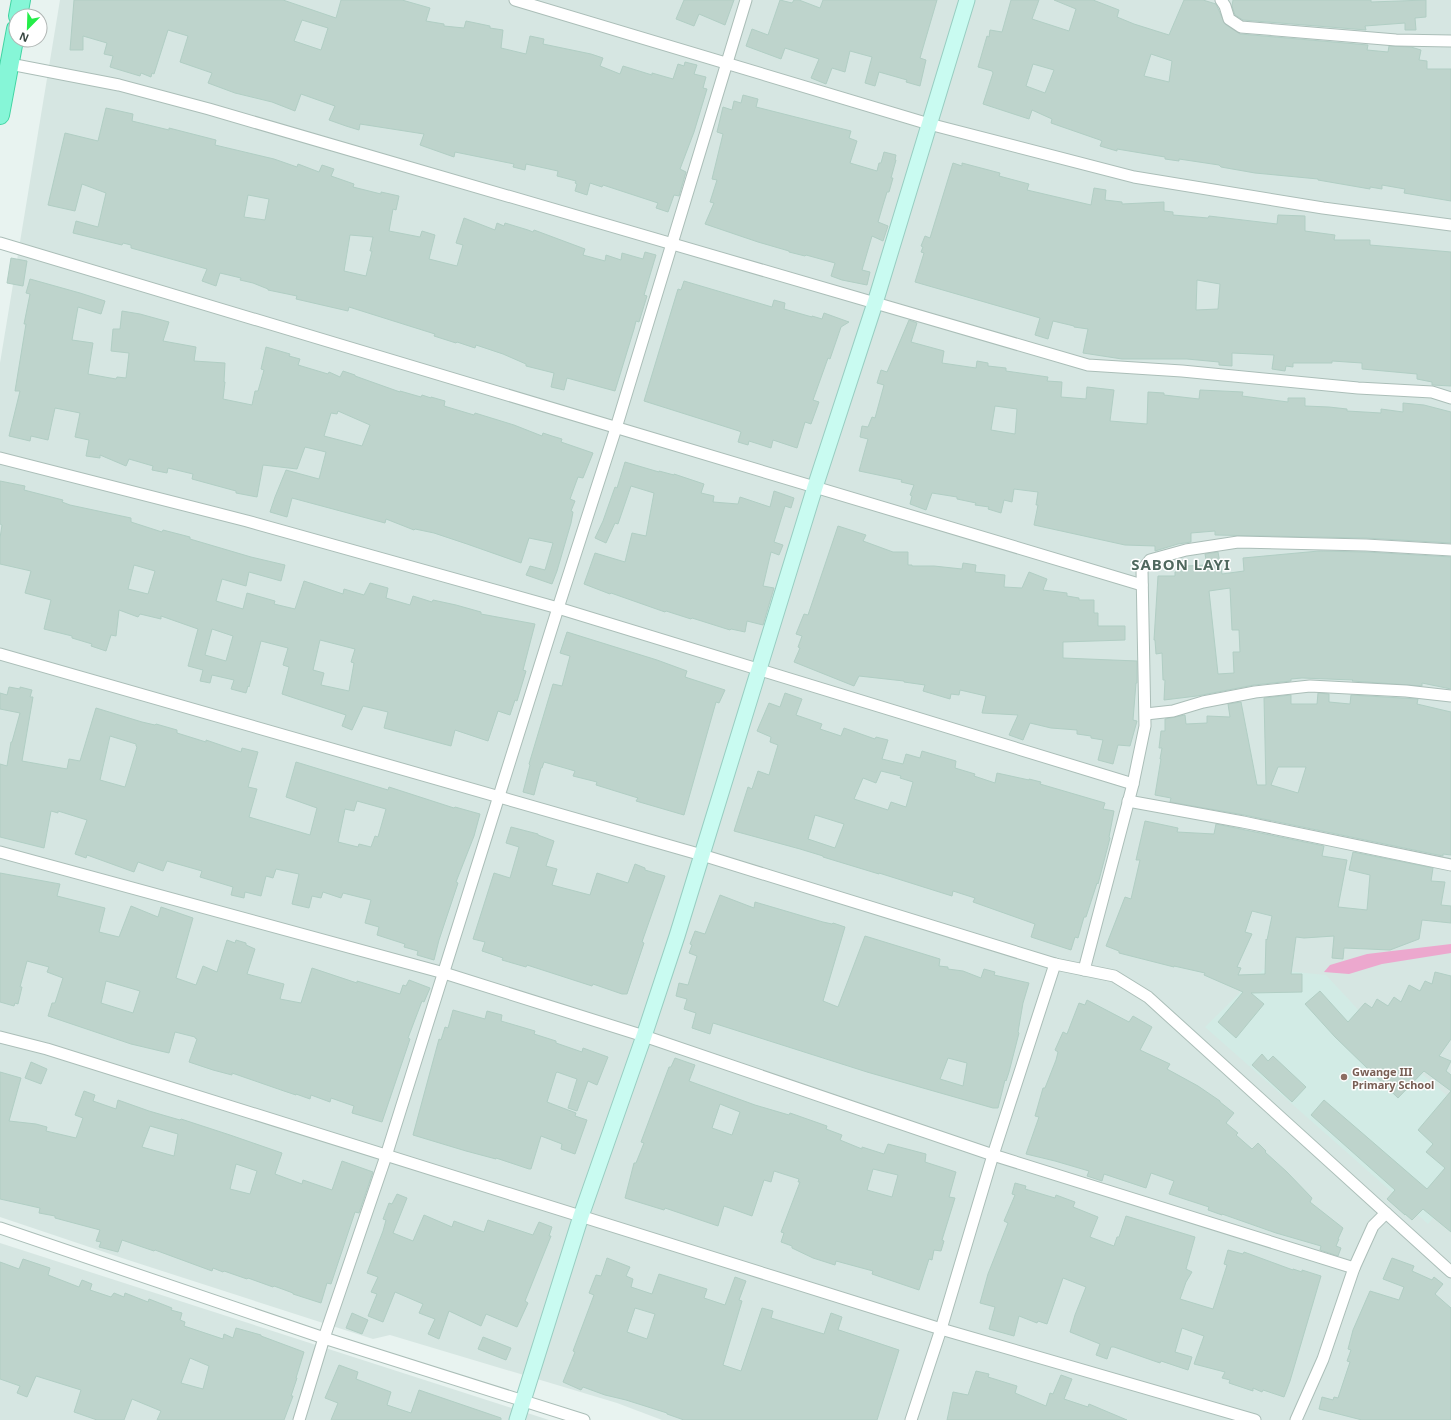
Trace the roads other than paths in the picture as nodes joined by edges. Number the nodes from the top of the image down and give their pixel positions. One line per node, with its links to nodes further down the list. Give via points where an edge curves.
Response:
1 (515, 0): 7 (street)
2 (746, 0): 7 (street)
3 (967, 0): 10 (main road)
4 (1221, 0): 5 (street, via 1229,19 1240,27 1396,40)
5 (1451, 41)
6 (13, 48): 8 (highway)
7 (727, 63): 10 (street); 13 (street)
8 (10, 64): 9 (highway); 13 (street, via 119,84)
9 (0, 115)
10 (929, 124): 11 (street, via 1134,177 1323,208); 14 (main road)
11 (1451, 225)
12 (0, 243): 16 (street)
13 (672, 245): 14 (street); 16 (street)
14 (875, 303): 15 (street, via 1088,365 1432,392); 18 (main road)
15 (1451, 398)
16 (616, 428): 18 (street); 21 (street)
17 (0, 458): 21 (street, via 247,521)
18 (815, 487): 20 (street); 23 (main road)
19 (1451, 550): 20 (street, via 1366,544 1238,542 1186,550 1150,560 1142,570)
20 (1142, 585): 25 (street)
21 (558, 608): 23 (street); 27 (street)
22 (0, 654): 27 (street)
23 (758, 670): 26 (street); 30 (main road)
24 (1451, 696): 25 (street, via 1310,686 1255,692 1173,711)
25 (1146, 714): 26 (street)
26 (1133, 784): 28 (street)
27 (499, 797): 30 (street); 34 (street)
28 (1128, 801): 31 (street); 33 (street)
29 (0, 852): 34 (street)
30 (702, 855): 32 (street); 35 (main road)
31 (1451, 865)
32 (1055, 964): 33 (street); 37 (street)
33 (1084, 970): 39 (street, via 1114,976 1148,997)
34 (444, 973): 35 (street); 38 (street)
35 (644, 1036): 37 (street); 40 (main road)
36 (0, 1037): 38 (street, via 55,1051)
37 (993, 1155): 42 (street); 44 (street)
38 (386, 1156): 40 (street); 45 (street)
39 (1386, 1212): 42 (street, via 1373,1226); 43 (street)
40 (581, 1216): 44 (street); 46 (main road)
41 (0, 1228): 45 (street)
42 (1354, 1268): 52 (street, via 1323,1359)
43 (1451, 1272)
44 (941, 1329): 50 (street); 51 (street)
45 (324, 1338): 46 (street); 47 (street)
46 (523, 1402): 48 (main road); 49 (street)
47 (298, 1420)
48 (517, 1420)
49 (584, 1420)
50 (911, 1420)
51 (1255, 1420)
52 (1296, 1420)

